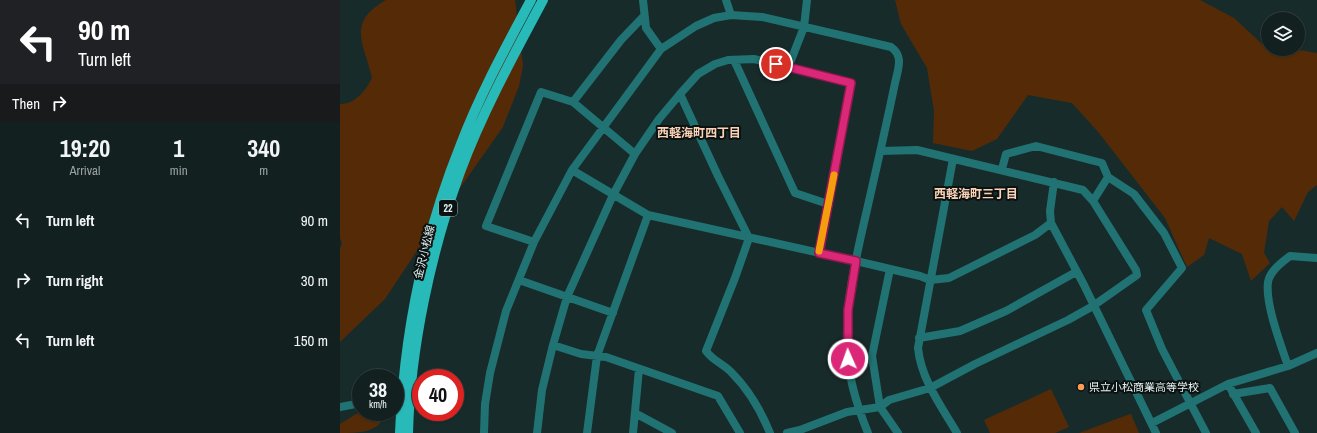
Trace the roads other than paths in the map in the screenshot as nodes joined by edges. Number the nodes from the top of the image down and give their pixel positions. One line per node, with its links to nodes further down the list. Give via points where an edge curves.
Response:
1 (531, 0): 45 (main road, 金沢小松線 / 22, via 493,73 461,143 440,204 422,268)
2 (543, 0): 48 (main road, 金沢小松線 / 22, via 488,108 460,172 439,237)
3 (642, 0): 7 (street)
4 (726, 0): 6 (street)
5 (807, 0): 8 (street)
6 (731, 15): 8 (street, via 762,17); 9 (street, via 714,18 696,26)
7 (644, 16): 9 (street, via 646,28); 13 (street, via 620,40)
8 (804, 27): 11 (street); 15 (street, via 891,47 896,51 899,56 895,83)
9 (661, 49): 14 (street)
10 (734, 60): 11 (street, via 754,59); 12 (street, via 715,64 698,74); 24 (street, via 795,193)
11 (788, 68): 24 (street, via 851,83)
12 (680, 94): 16 (street, via 659,118); 27 (street)
13 (573, 102): 14 (street); 28 (street, via 541,92 486,226)
14 (602, 127): 16 (street); 19 (street)
15 (880, 151): 17 (street, via 917,150); 31 (street)
16 (635, 154): 22 (street)
17 (953, 159): 18 (street); 35 (street)
18 (1002, 169): 20 (street, via 1006,154 1036,146 1102,163); 21 (street)
19 (572, 170): 22 (street); 28 (street)
20 (1108, 177): 23 (street); 50 (street, via 1134,194 1164,233 1182,268 1146,310 1162,349)
21 (1054, 182): 23 (street, via 1083,190); 26 (street)
22 (613, 195): 25 (street); 36 (street)
23 (1093, 201): 37 (street, via 1136,270 1137,276)
24 (828, 204): 29 (street)
25 (648, 215): 27 (street); 38 (street)
26 (1051, 223): 33 (street); 35 (street, via 1034,235 949,278)
27 (749, 238): 29 (street); 68 (street, via 706,351 711,358 731,371 748,391)
28 (534, 242): 34 (street)
29 (819, 253): 31 (street)
30 (1317, 258): 43 (street, via 1290,256 1276,268 1268,281 1277,336)
31 (856, 261): 32 (street); 54 (street, via 848,310 847,348)
32 (890, 268): 35 (street); 53 (street, via 872,356)
33 (1076, 272): 37 (street); 39 (street, via 1006,311 960,332)
34 (519, 280): 36 (street); 62 (street, via 506,311 490,373)
35 (930, 280): 39 (street)
36 (567, 297): 38 (street); 40 (street)
37 (1093, 306): 47 (street); 58 (street)
38 (613, 313): 42 (street)
39 (920, 338): 47 (street, via 919,362)
40 (553, 345): 42 (street); 63 (street, via 542,390)
41 (1317, 353): 43 (street)
42 (597, 356): 44 (street); 64 (street)
43 (1288, 366): 46 (street)
44 (638, 369): 56 (street); 67 (street, via 718,396)
45 (404, 384)
46 (1228, 384): 49 (street); 50 (street)
47 (930, 388): 53 (street, via 889,400); 72 (street)
48 (404, 391)
49 (1233, 394): 75 (street); 76 (street, via 1270,388)
50 (1192, 404): 58 (street); 74 (street)
51 (352, 405): 52 (street)
52 (340, 407)
53 (880, 407): 54 (street); 71 (street)
54 (858, 410): 59 (street, via 847,412); 70 (street)
55 (404, 411): 61 (main road, 金沢小松線 / 22)
56 (634, 413): 65 (street); 66 (street)
57 (401, 421): 60 (main road, 金沢小松線 / 22)
58 (1152, 423): 73 (street)
59 (801, 432): 69 (street)
60 (400, 433)
61 (408, 433)
62 (484, 433)
63 (537, 433)
64 (587, 433)
65 (633, 433)
66 (672, 433)
67 (740, 433)
68 (770, 433)
69 (787, 433)
70 (868, 433)
71 (898, 433)
72 (958, 433)
73 (1156, 433)
74 (1206, 433)
75 (1256, 433)
76 (1295, 433)

